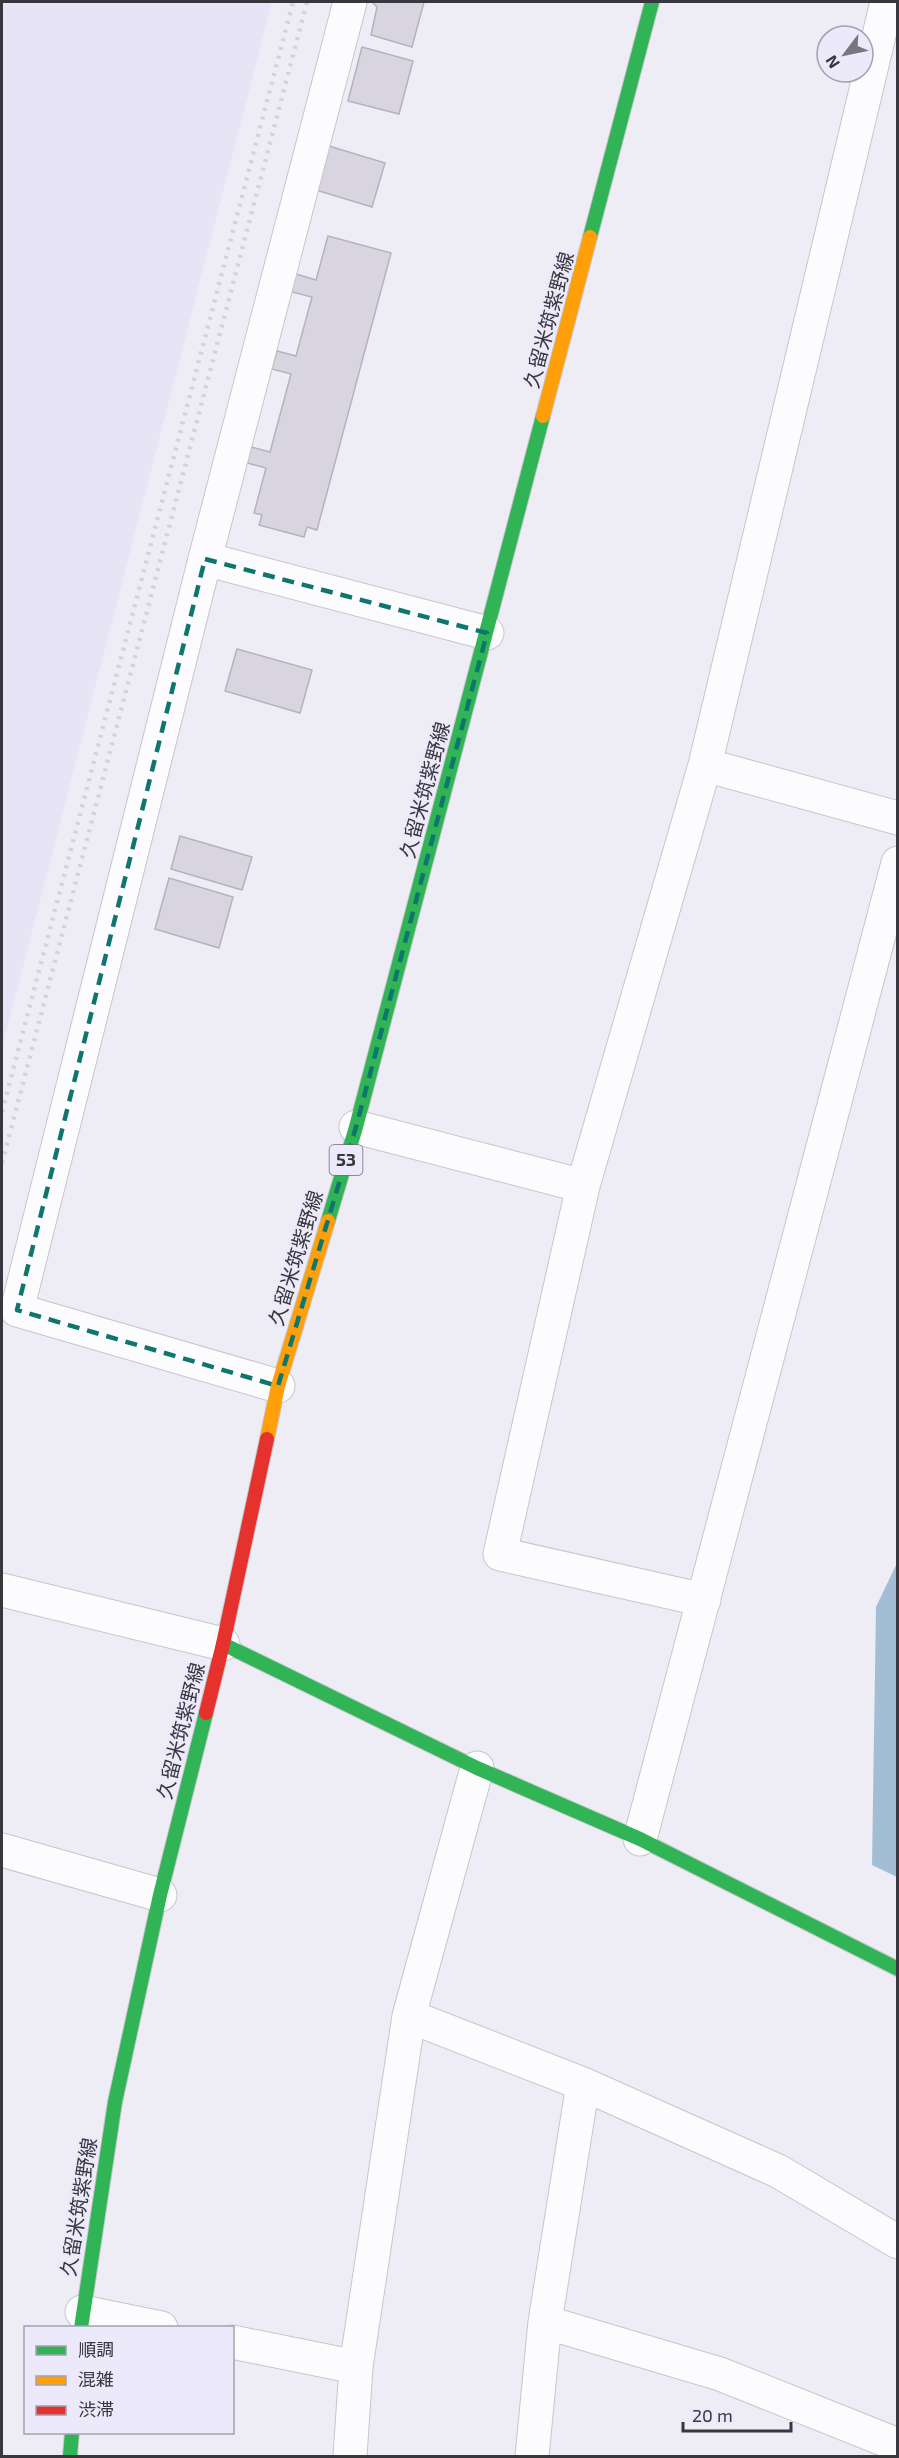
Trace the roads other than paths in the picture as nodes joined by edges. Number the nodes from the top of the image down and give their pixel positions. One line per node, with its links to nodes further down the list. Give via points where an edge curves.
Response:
1 (350, 2): 4 (street)
2 (652, 2): 5 (main road, 久留米筑紫野線 / 53)
3 (886, 2): 6 (street)
4 (205, 559): 5 (street); 11 (street, via 16,1310)
5 (487, 633): 9 (main road, 久留米筑紫野線 / 53)
6 (705, 765): 7 (street); 10 (street)
7 (897, 818)
8 (897, 863): 13 (street)
9 (356, 1127): 10 (street); 11 (main road, 久留米筑紫野線 / 53)
10 (583, 1186): 13 (street, via 500,1554)
11 (278, 1386): 14 (main road, 久留米筑紫野線 / 53)
12 (2, 1590): 14 (street)
13 (704, 1600): 16 (street)
14 (223, 1644): 15 (main road); 18 (main road, 久留米筑紫野線 / 53)
15 (477, 1768): 16 (main road); 20 (street)
16 (640, 1839): 19 (main road)
17 (2, 1850): 18 (street)
18 (160, 1895): 23 (main road, 久留米筑紫野線 / 53, via 115,2102)
19 (897, 1970)
20 (409, 2016): 21 (street); 27 (street)
21 (583, 2084): 22 (street, via 778,2171); 24 (street)
22 (897, 2242)
23 (82, 2320): 25 (street)
24 (545, 2322): 29 (street, via 720,2374); 32 (street)
25 (141, 2326)
26 (234, 2342): 27 (street)
27 (356, 2367): 31 (street)
28 (72, 2434): 30 (main road)
29 (897, 2445)
30 (70, 2457)
31 (350, 2457)
32 (532, 2457)

